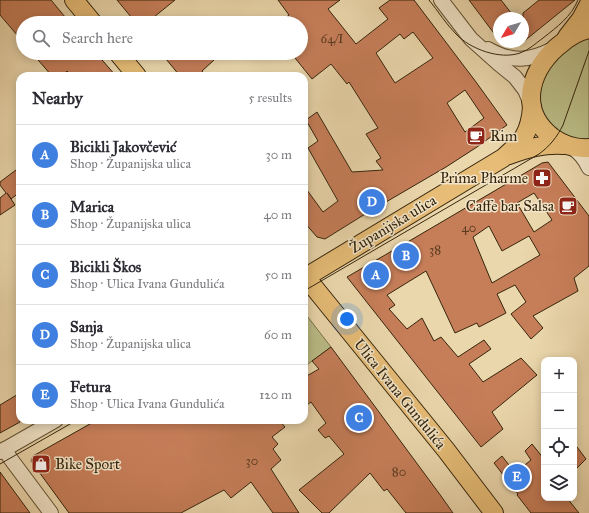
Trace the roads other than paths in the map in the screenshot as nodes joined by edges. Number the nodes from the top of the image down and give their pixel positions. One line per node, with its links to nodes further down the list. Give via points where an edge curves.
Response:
1 (74, 0): 4 (main road)
2 (441, 0): 6 (street)
3 (589, 4): 7 (main road, via 581,19)
4 (87, 16)
5 (589, 28): 7 (main road)
6 (471, 39): 7 (street, via 498,55 515,59 534,57); 10 (street, via 515,77 525,90)
7 (559, 44): 10 (main road, Županijska ulica, via 543,62 534,78)
8 (124, 60): 9 (main road)
9 (134, 72)
10 (532, 107): 11 (main road, via 544,129); 13 (main road, Županijska ulica, via 530,125 524,138)
11 (567, 146): 12 (main road, Županijska ulica); 13 (main road, Županijska ulica, via 536,146); 14 (street, via 578,152)
12 (589, 148)
13 (503, 158): 15 (main road, Županijska ulica)
14 (589, 168)
15 (308, 275)
16 (308, 281): 20 (main road, Ulica Ivana Gundulića)
17 (49, 424): 18 (street)
18 (3, 451): 19 (street)
19 (51, 513)
20 (494, 513)

